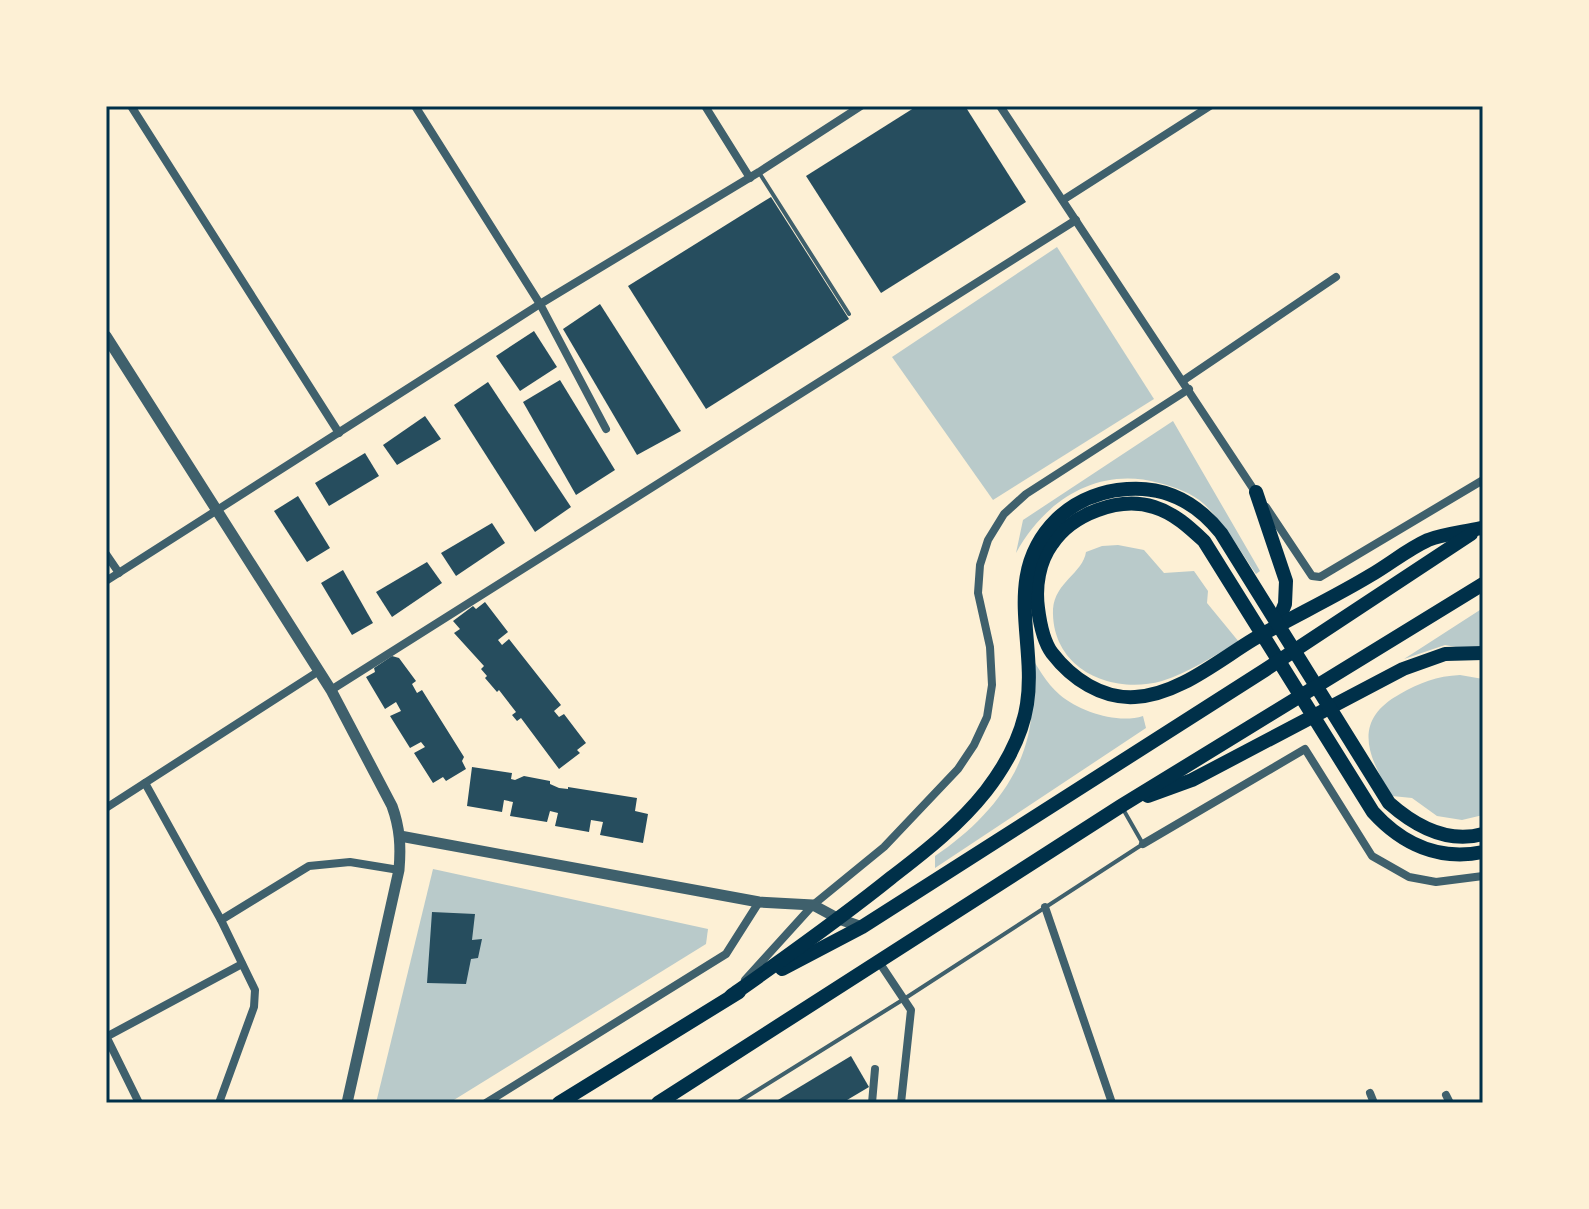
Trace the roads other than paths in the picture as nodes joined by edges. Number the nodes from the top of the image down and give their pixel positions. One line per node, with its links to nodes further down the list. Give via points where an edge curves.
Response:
1 (131, 106): 17 (street)
2 (415, 106): 12 (street)
3 (705, 106): 8 (street)
4 (861, 106): 7 (street)
5 (1000, 106): 9 (street)
6 (1210, 106): 9 (street)
7 (759, 172): 8 (street); 13 (lane)
8 (750, 178): 12 (street)
9 (1063, 200): 10 (street)
10 (1076, 220): 15 (street); 29 (street)
11 (1336, 277): 15 (street)
12 (540, 304): 16 (street); 17 (street)
13 (849, 314)
14 (108, 342): 20 (street)
15 (1186, 385): 19 (street); 40 (street, via 1004,514 980,565 978,593 992,685 987,717 974,745 884,847)
16 (606, 429)
17 (339, 433): 20 (street)
18 (1483, 480): 19 (street, via 1320,577 1312,576)
19 (1256, 492): 26 (main road, via 1286,581 1285,604)
20 (218, 512): 23 (street); 28 (street)
21 (1482, 527): 26 (main road, via 1428,540); 44 (main road)
22 (106, 554): 23 (street)
23 (119, 573): 24 (street)
24 (106, 581)
25 (1483, 584): 31 (main road)
26 (1276, 626): 36 (main road, via 1170,688 1136,697 1112,695 1087,685 1050,651 1040,627 1038,579 1053,542 1110,506 1153,507 1186,524 1204,541 1373,812 1419,848 1446,854)
27 (1483, 653): 31 (main road, via 1445,654 1403,669 1192,780)
28 (319, 671): 29 (street); 30 (street)
29 (331, 690): 34 (street, via 392,806)
30 (145, 783): 32 (street); 43 (street)
31 (1121, 806): 35 (lane); 45 (main road)
32 (106, 808)
33 (1483, 834): 42 (main road, via 1449,836 1425,830 1389,803 1207,516 1186,500 1159,491 1111,490 1066,510 1034,552 1026,577 1030,672 1022,732 1015,745 985,792 940,839)
34 (400, 836): 37 (street); 39 (street)
35 (1143, 844): 38 (street, via 1305,749 1372,856 1409,877 1436,882); 41 (lane)
36 (1483, 852)
37 (399, 870): 43 (street, via 350,862 309,866); 54 (street)
38 (1483, 876)
39 (759, 902): 40 (street); 55 (street, via 726,954)
40 (813, 905): 42 (street); 47 (street)
41 (1045, 907): 48 (lane); 61 (street)
42 (839, 919): 44 (street); 47 (main road)
43 (221, 920): 46 (street)
44 (862, 927): 47 (main road)
45 (879, 962): 48 (street); 57 (main road)
46 (242, 964): 49 (street); 53 (street, via 257,1000)
47 (731, 996): 56 (main road)
48 (904, 999): 58 (lane); 60 (street, via 911,1010)
49 (106, 1036): 52 (street)
50 (875, 1069): 59 (street)
51 (1370, 1093): 62 (street)
52 (139, 1103)
53 (219, 1103)
54 (347, 1103)
55 (486, 1103)
56 (559, 1103)
57 (658, 1103)
58 (737, 1103)
59 (872, 1103)
60 (901, 1103)
61 (1112, 1103)
62 (1374, 1103)

